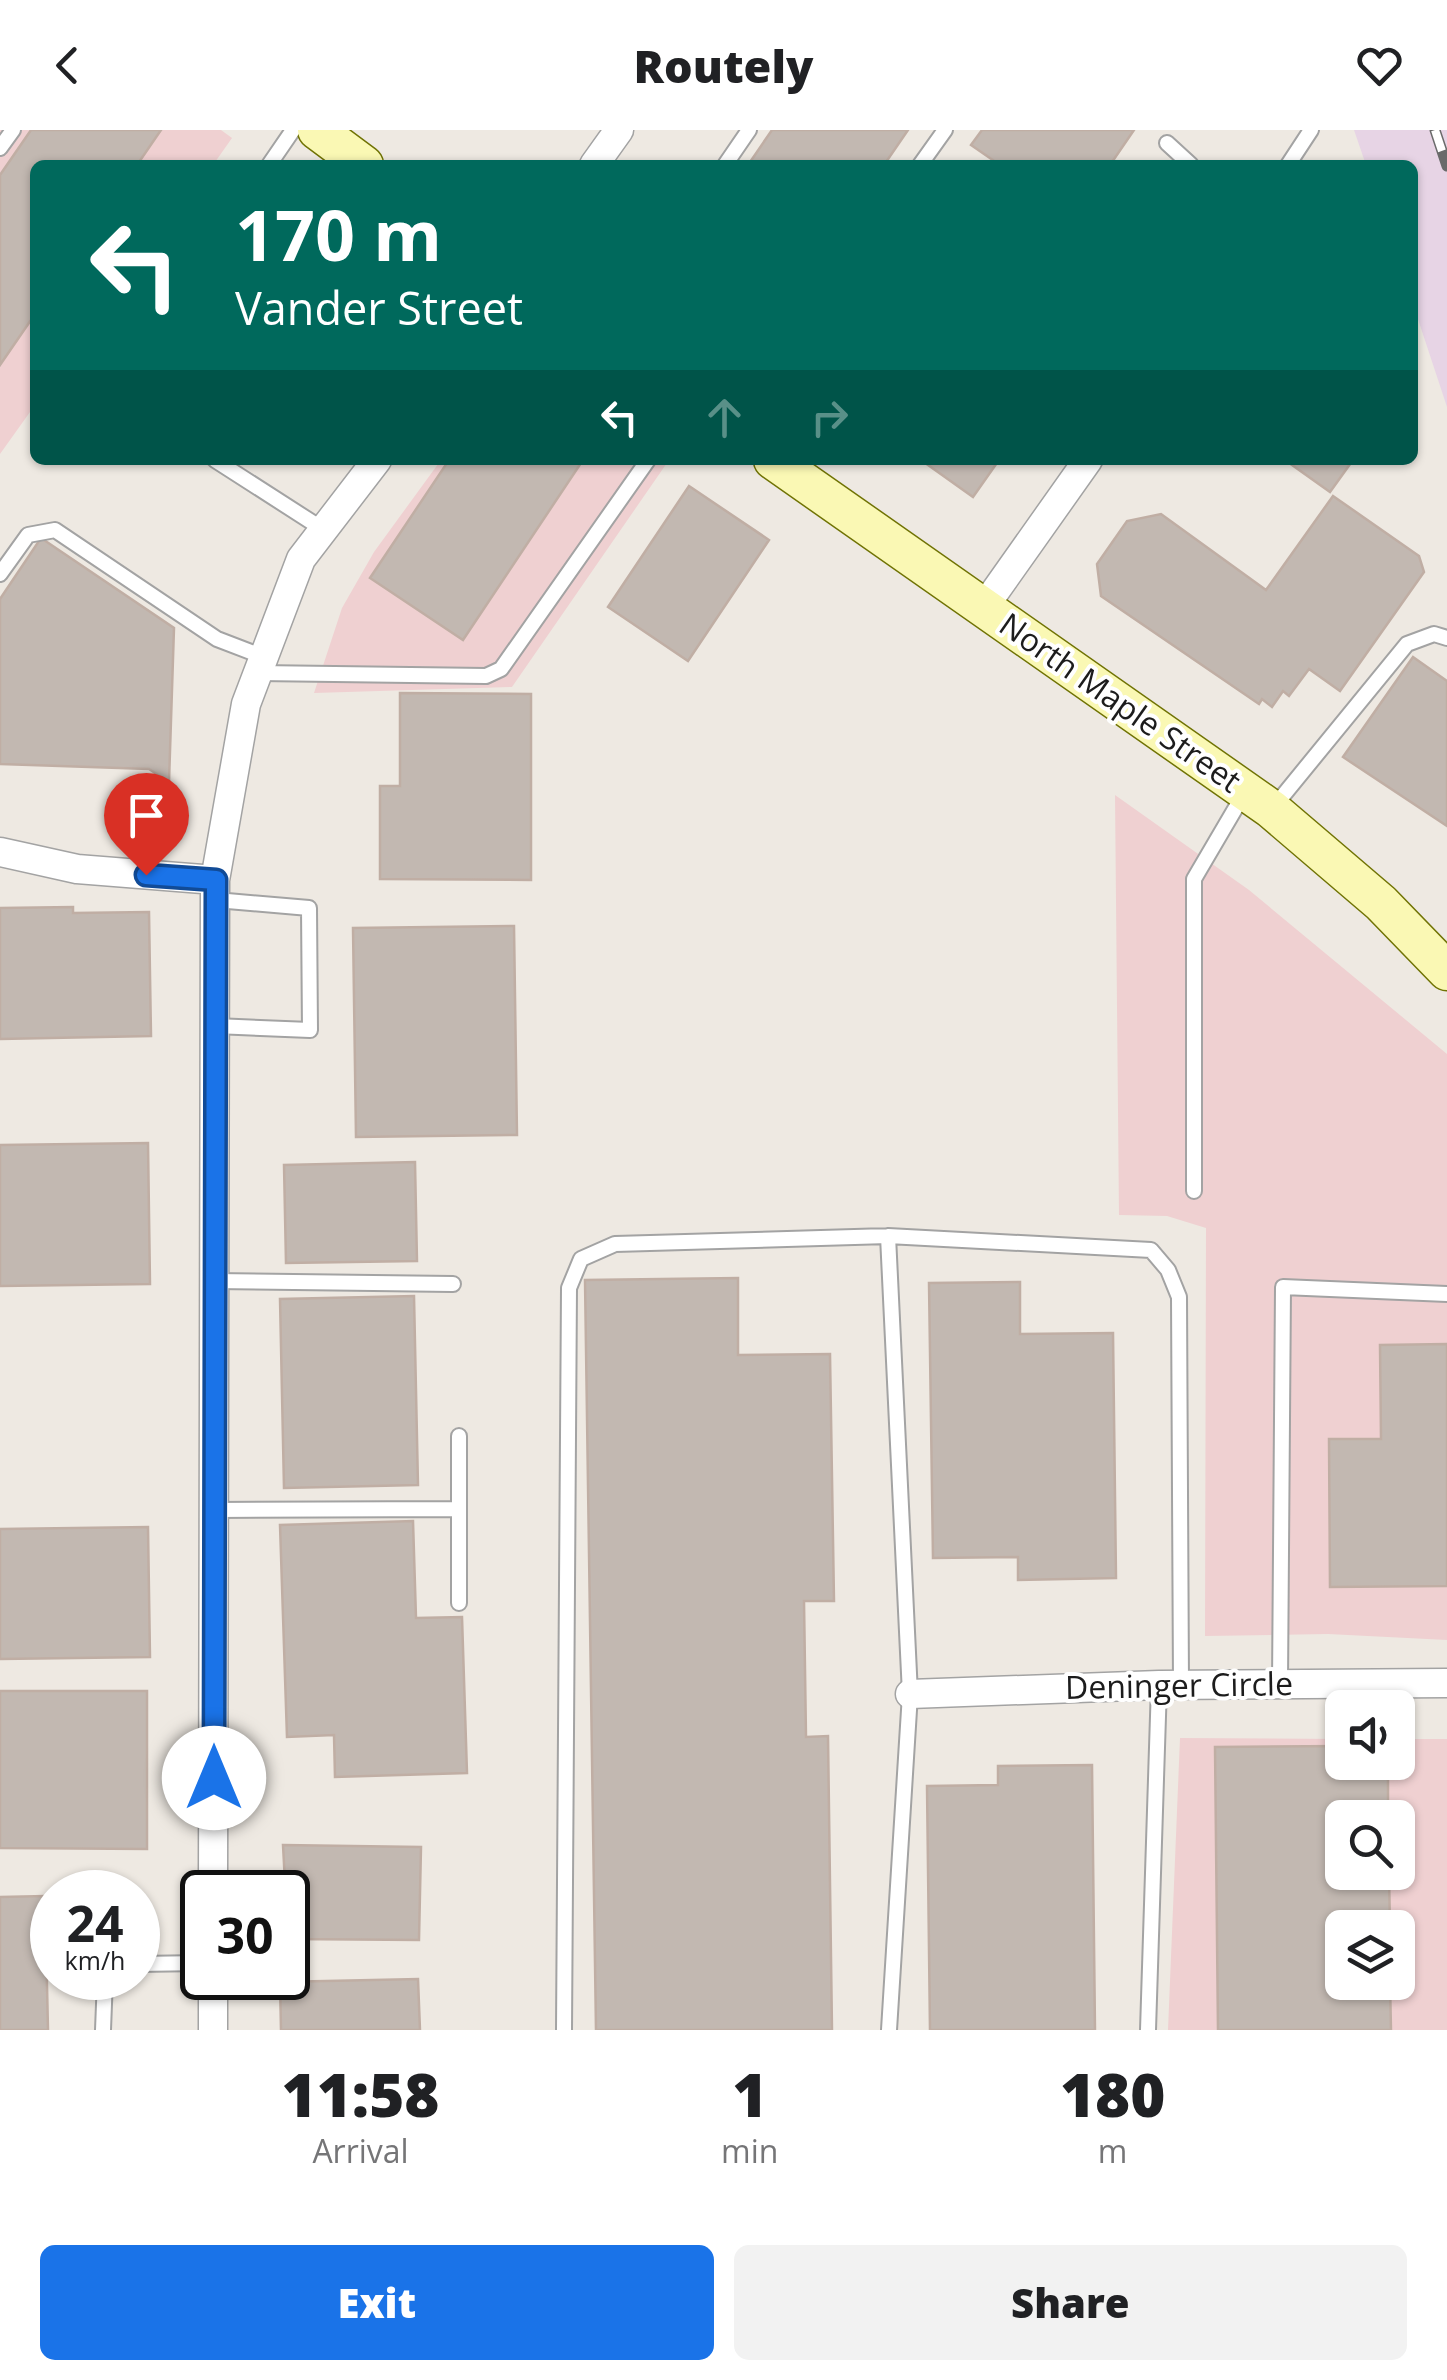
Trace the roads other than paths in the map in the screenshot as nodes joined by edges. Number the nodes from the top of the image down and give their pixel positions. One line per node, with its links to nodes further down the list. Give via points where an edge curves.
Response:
1 (13, 130): 9 (lane)
2 (293, 130): 10 (lane)
3 (317, 130): 11 (main road)
4 (618, 130): 12 (street)
5 (749, 130): 13 (lane)
6 (944, 130): 14 (lane)
7 (1311, 130): 16 (lane)
8 (1167, 142): 15 (lane)
9 (0, 148)
10 (272, 160)
11 (357, 160)
12 (597, 160)
13 (728, 160)
14 (923, 160)
15 (1186, 160)
16 (1291, 160)
17 (223, 465): 22 (lane)
18 (373, 465): 22 (street)
19 (644, 465): 26 (lane, via 500,668 486,676)
20 (779, 465): 24 (main road, North Maple Street)
21 (1084, 465): 24 (street)
22 (324, 530): 26 (street, via 301,559)
23 (0, 574): 26 (lane, via 28,535 55,530)
24 (984, 607): 27 (main road, North Maple Street)
25 (1447, 638): 27 (lane, via 1434,634 1407,644)
26 (261, 665): 29 (street, via 246,704)
27 (1258, 800): 30 (main road, North Maple Street, via 1381,903); 32 (lane, via 1194,878)
28 (0, 852): 29 (street)
29 (216, 890): 31 (street); 31 (lane, via 309,908 310,1030)
30 (1447, 971)
31 (216, 1026): 34 (street)
32 (1194, 1192)
33 (888, 1236): 43 (lane, via 1151,1250 1168,1270 1179,1297); 44 (lane); 50 (lane, via 615,1244 581,1260 568,1288)
34 (214, 1281): 35 (lane); 39 (street)
35 (452, 1284)
36 (1447, 1294): 41 (lane, via 1284,1287)
37 (458, 1436): 38 (lane)
38 (460, 1509): 39 (lane); 40 (lane)
39 (214, 1510): 45 (street)
40 (460, 1603)
41 (1280, 1683): 42 (street, Deninger Circle); 43 (street, Deninger Circle)
42 (1447, 1683)
43 (1170, 1685): 44 (street, Deninger Circle); 52 (lane)
44 (910, 1694): 51 (lane)
45 (213, 1870)
46 (104, 2000): 48 (lane)
47 (213, 2000): 49 (street)
48 (103, 2030)
49 (212, 2030)
50 (564, 2030)
51 (889, 2030)
52 (1148, 2030)

